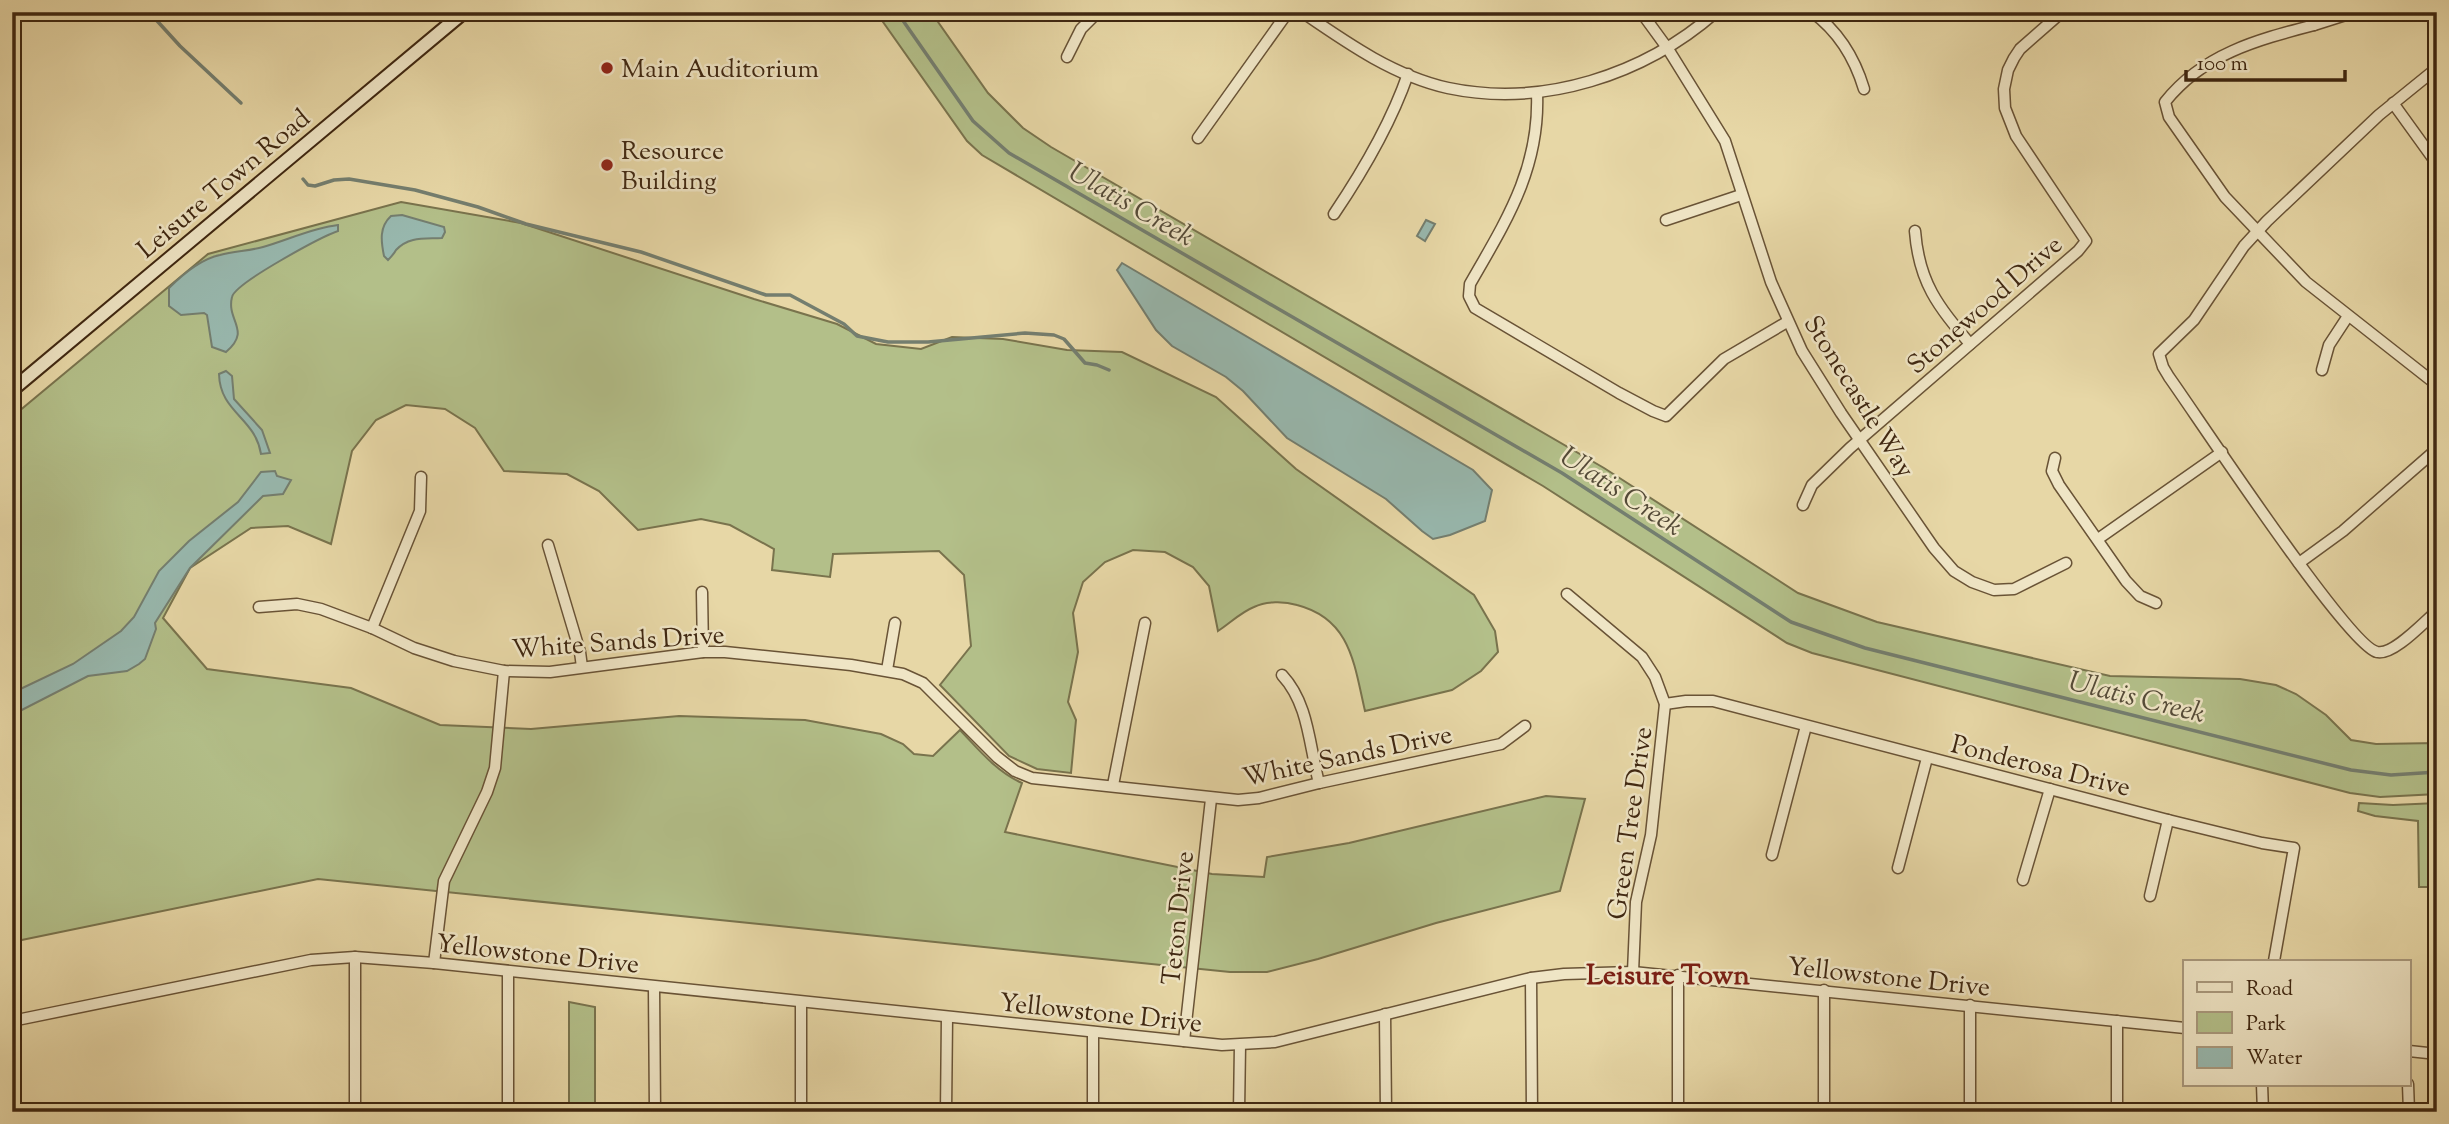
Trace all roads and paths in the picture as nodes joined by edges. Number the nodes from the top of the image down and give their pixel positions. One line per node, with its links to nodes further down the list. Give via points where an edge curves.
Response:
1 (464, 12): 31 (main road, Leisure Town Road)
2 (1098, 12): 13 (street, via 1081,29)
3 (1288, 12): 19 (street)
4 (1302, 12): 15 (street, via 1369,56)
5 (1641, 12): 12 (street, Stonecastle Way)
6 (1716, 12): 12 (street)
7 (1812, 12): 16 (street, via 1844,46)
8 (2062, 12): 28 (street, Stonewood Drive, via 2014,58 2004,89 2005,108 2016,136 2086,241)
9 (2310, 12): 11 (street)
10 (2355, 12): 11 (street)
11 (2314, 25): 25 (street, via 2224,54 2165,102 2169,117 2225,197)
12 (1668, 49): 17 (street, via 1625,69); 21 (street, Stonecastle Way, via 1725,141)
13 (1067, 57)
14 (2437, 68): 18 (street)
15 (1409, 74): 17 (street, via 1447,88); 22 (street)
16 (1864, 89)
17 (1537, 93): 27 (street, via 1530,162 1517,198 1470,284 1475,308 1666,416 1724,359)
18 (2393, 103): 20 (street); 25 (street)
19 (1198, 138)
20 (2437, 164)
21 (1741, 195): 23 (street); 27 (street, Stonecastle Way)
22 (1334, 214)
23 (1666, 220)
24 (1915, 231): 28 (street, via 1925,281)
25 (2258, 232): 26 (street, via 2306,282); 34 (street, via 2194,320 2159,354 2163,367)
26 (2348, 316): 29 (street, via 2329,345); 30 (street)
27 (1787, 322): 32 (street, Stonecastle Way)
28 (1970, 344): 32 (street, Stonewood Drive)
29 (2322, 370)
30 (2437, 385)
31 (12, 390)
32 (1860, 440): 37 (street, Stonewood Drive, via 1812,485); 40 (street, Stonecastle Way, via 1934,548 1972,582 1994,590 2014,589)
33 (2437, 449): 41 (street)
34 (2222, 452): 38 (street); 41 (street)
35 (2055, 458): 38 (street, via 2052,471 2059,485)
36 (421, 478): 49 (street, via 420,511)
37 (1803, 505)
38 (2098, 538): 44 (street, via 2126,581 2140,596)
39 (548, 545): 51 (street)
40 (2066, 563)
41 (2300, 563): 46 (street, via 2321,594 2376,652 2395,648)
42 (702, 592): 50 (street)
43 (1567, 594): 55 (street, Green Tree Drive, via 1642,657)
44 (2156, 603)
45 (259, 607): 49 (street, White Sands Drive, via 297,604 321,608)
46 (2437, 611)
47 (895, 623): 52 (street)
48 (1145, 623): 60 (street)
49 (372, 628): 53 (street, White Sands Drive, via 444,658)
50 (703, 652): 51 (street, White Sands Drive); 52 (street, White Sands Drive)
51 (582, 667): 53 (street, White Sands Drive)
52 (887, 670): 60 (street, White Sands Drive, via 923,683 979,741 1016,771 1032,778)
53 (504, 671): 70 (street, via 495,768 444,881)
54 (1282, 675): 59 (street, via 1301,703)
55 (1665, 704): 57 (street, Ponderosa Drive, via 1713,701); 72 (street, Green Tree Drive, via 1651,835 1636,902)
56 (1525, 726): 59 (street, White Sands Drive, via 1501,744)
57 (1806, 726): 58 (street, Ponderosa Drive); 64 (street)
58 (1927, 758): 61 (street, Ponderosa Drive); 65 (street)
59 (1319, 783): 62 (street, White Sands Drive, via 1259,798)
60 (1113, 785): 62 (street, White Sands Drive)
61 (2050, 789): 63 (street, Ponderosa Drive); 66 (street)
62 (1211, 799): 85 (street, Teton Drive)
63 (2168, 820): 67 (street); 69 (street, Ponderosa Drive, via 2294,848)
64 (1772, 855)
65 (1898, 868)
66 (2023, 880)
67 (2150, 896)
68 (355, 957): 70 (street, Yellowstone Drive); 81 (street, Yellowstone Drive, via 311,960); 91 (street)
69 (2274, 960)
70 (434, 963): 71 (street, Yellowstone Drive)
71 (508, 972): 75 (street, Yellowstone Drive); 92 (street)
72 (1633, 972): 73 (street, Yellowstone Drive); 74 (street, Yellowstone Drive)
73 (1678, 975): 76 (street, Yellowstone Drive); 100 (street)
74 (1531, 978): 79 (street, Yellowstone Drive); 99 (street)
75 (654, 987): 77 (street, Yellowstone Drive); 93 (street)
76 (1824, 990): 78 (street, Yellowstone Drive); 101 (street)
77 (801, 1003): 80 (street, Yellowstone Drive); 94 (street)
78 (1970, 1005): 82 (street, Yellowstone Drive); 102 (street)
79 (1385, 1014): 86 (street, Yellowstone Drive, via 1275,1042); 98 (street)
80 (947, 1017): 84 (street, Yellowstone Drive); 95 (street)
81 (12, 1021)
82 (2117, 1021): 83 (street, Yellowstone Drive); 103 (street)
83 (2183, 1028)
84 (1093, 1032): 85 (street, Yellowstone Drive); 96 (street)
85 (1184, 1041): 86 (street, Yellowstone Drive)
86 (1240, 1045): 97 (street)
87 (2410, 1051): 88 (street)
88 (2437, 1054)
89 (2262, 1086): 104 (street)
90 (2409, 1086): 105 (street)
91 (355, 1112)
92 (508, 1112)
93 (654, 1112)
94 (801, 1112)
95 (946, 1112)
96 (1093, 1112)
97 (1239, 1112)
98 (1386, 1112)
99 (1532, 1112)
100 (1678, 1112)
101 (1824, 1112)
102 (1970, 1112)
103 (2116, 1112)
104 (2263, 1112)
105 (2409, 1112)

